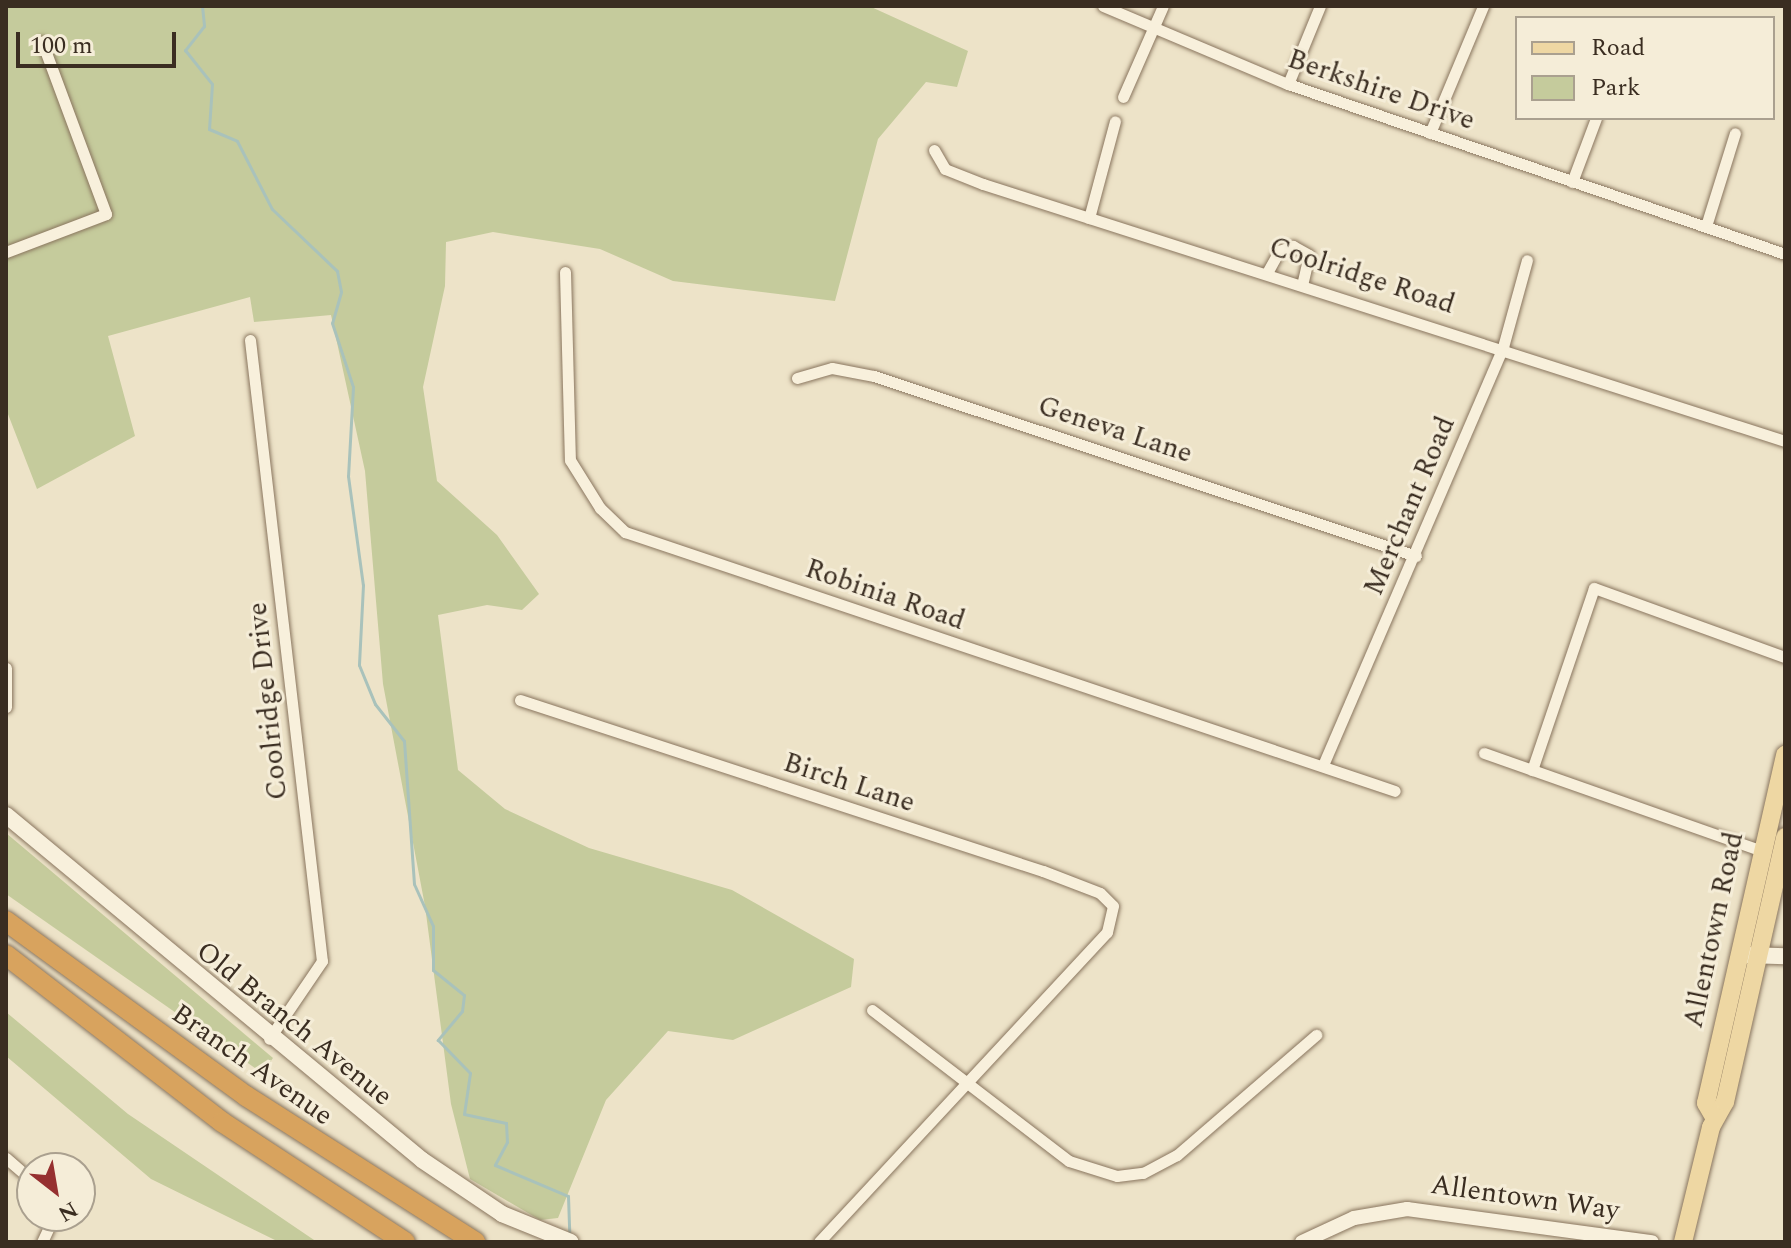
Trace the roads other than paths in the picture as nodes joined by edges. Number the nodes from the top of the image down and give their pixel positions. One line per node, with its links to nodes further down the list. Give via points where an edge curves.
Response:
1 (1103, 6): 5 (street, Berkshire Drive)
2 (1163, 6): 5 (street)
3 (1320, 6): 7 (street)
4 (1483, 6): 11 (street)
5 (1155, 31): 7 (street, Berkshire Drive); 8 (street)
6 (42, 42): 17 (street, via 106,214)
7 (1288, 84): 11 (street, Berkshire Drive)
8 (1123, 97)
9 (1595, 120): 14 (street)
10 (1115, 121): 15 (street)
11 (1430, 133): 14 (street, Berkshire Drive)
12 (1735, 133): 16 (street)
13 (934, 150): 15 (street, Coolridge Road, via 950,172)
14 (1572, 182): 16 (street, Berkshire Drive)
15 (1089, 218): 20 (street, Coolridge Road)
16 (1706, 226): 18 (street, Berkshire Drive)
17 (6, 252)
18 (1785, 254)
19 (1527, 260): 24 (street, Merchant Road)
20 (1268, 271): 22 (street, Coolridge Road); 22 (street, via 1279,251 1293,246 1309,255)
21 (565, 272): 34 (street, Robinia Road, via 570,460 600,508 625,532)
22 (1303, 282): 24 (street, Coolridge Road)
23 (250, 340): 47 (street, Coolridge Drive, via 322,961)
24 (1503, 347): 26 (street, Coolridge Road); 27 (street, Merchant Road)
25 (797, 378): 27 (street, Geneva Lane, via 832,368 874,376)
26 (1785, 441)
27 (1416, 556): 34 (street, Merchant Road)
28 (1785, 657): 35 (street, via 1594,588)
29 (6, 668): 31 (street)
30 (520, 700): 48 (street, Birch Lane, via 1086,886 1107,898 1115,913 1095,945)
31 (6, 707)
32 (1484, 753): 35 (street)
33 (1785, 755): 39 (main road, Allentown Road)
34 (1323, 765): 36 (street, Robinia Road)
35 (1532, 770): 39 (street)
36 (1395, 791)
37 (6, 815): 47 (main road, Old Branch Avenue)
38 (1785, 837): 43 (main road, Allentown Road)
39 (1760, 850): 42 (main road, Allentown Road)
40 (6, 921): 52 (highway, Branch Avenue, via 246,1096)
41 (6, 955): 51 (highway, via 222,1122)
42 (1736, 955): 43 (main road); 49 (main road, Allentown Road, via 1706,1103)
43 (1757, 956): 44 (main road); 49 (main road, Allentown Road, via 1725,1102)
44 (1785, 956)
45 (872, 1010): 48 (street)
46 (1316, 1035): 48 (street, via 1161,1165 1117,1176 1069,1161)
47 (269, 1040): 50 (main road, Old Branch Avenue, via 471,1196)
48 (968, 1082): 53 (street)
49 (1714, 1117): 56 (main road, Allentown Road)
50 (567, 1241)
51 (405, 1242)
52 (475, 1242)
53 (819, 1242)
54 (1302, 1242): 55 (street, Allentown Way, via 1354,1218 1407,1209)
55 (1652, 1242)
56 (1683, 1242)

